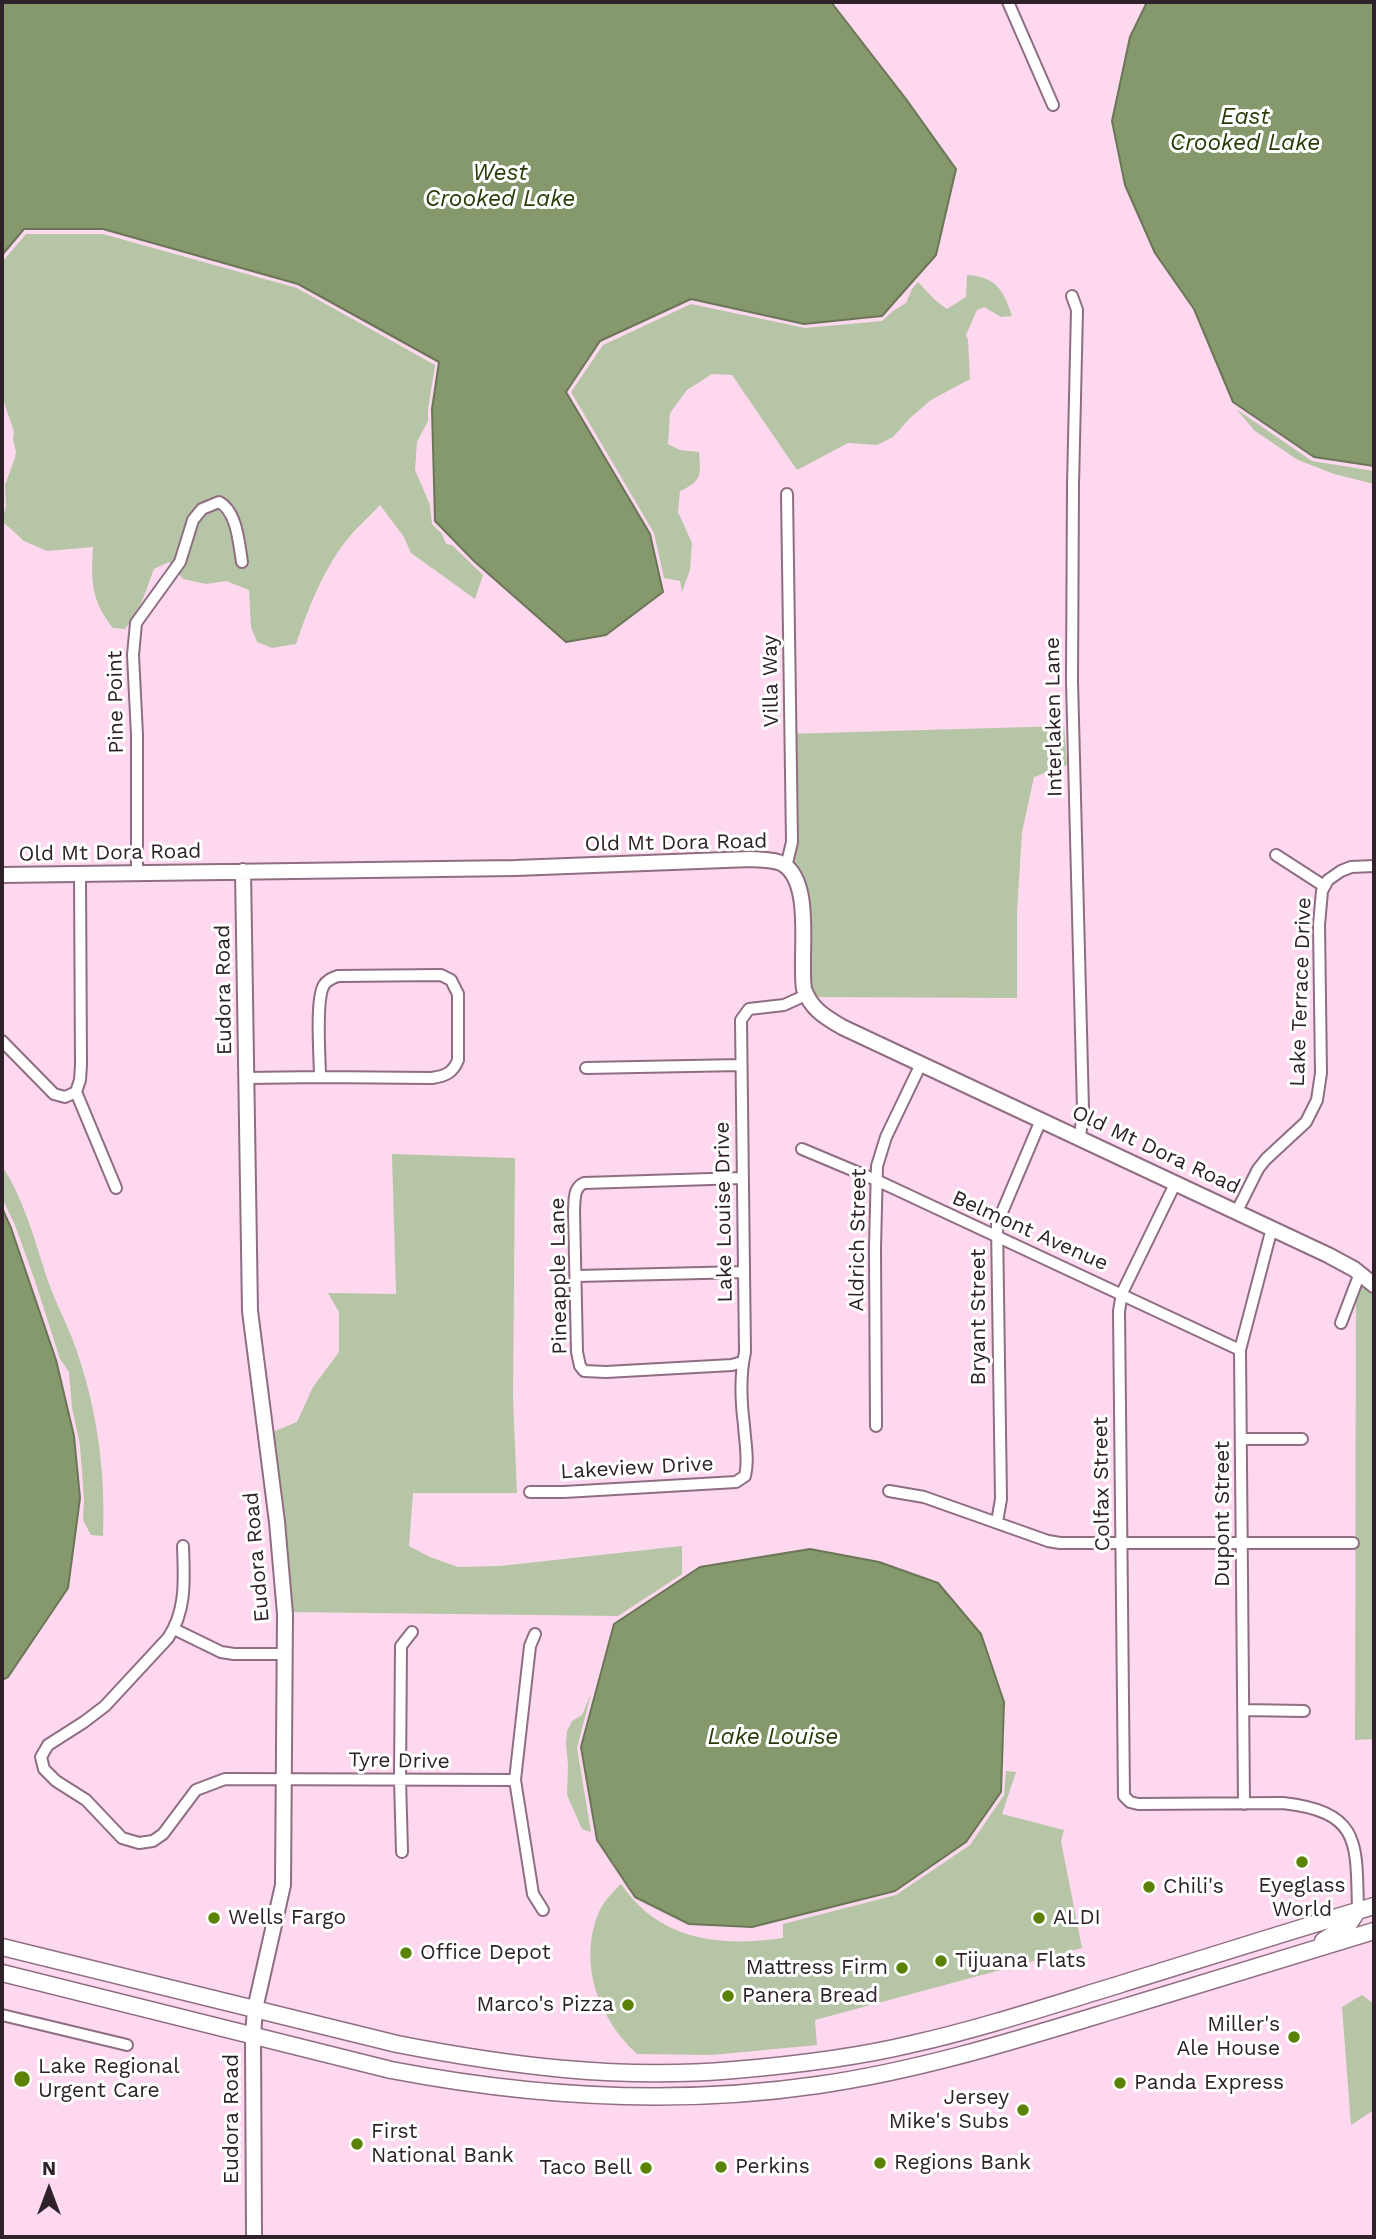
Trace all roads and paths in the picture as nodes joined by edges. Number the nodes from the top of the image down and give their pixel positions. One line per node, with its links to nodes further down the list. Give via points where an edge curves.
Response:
1 (1008, 2): 2 (street)
2 (1053, 105)
3 (1072, 296): 23 (street, Interlaken Lane, via 1077,310 1072,681 1083,1109)
4 (787, 494): 8 (street, Villa Way, via 792,842)
5 (242, 562): 10 (street, Pine Point, via 226,507 219,502 202,509 190,527 180,562 136,623)
6 (1276, 855): 13 (street)
7 (1374, 866): 13 (street, Lake Terrace Drive, via 1341,870)
8 (786, 867): 9 (street, Old Mt Dora Road, via 751,859); 14 (street, Old Mt Dora Road, via 800,892)
9 (243, 872): 10 (street, Old Mt Dora Road); 20 (street, Eudora Road)
10 (137, 874): 12 (street, Old Mt Dora Road)
11 (2, 875): 12 (street, Old Mt Dora Road)
12 (80, 875): 21 (street, via 81,1065)
13 (1324, 886): 29 (street, Lake Terrace Drive, via 1319,925 1321,1073 1317,1100 1306,1122 1265,1159)
14 (806, 995): 16 (street, Old Mt Dora Road, via 816,1009 842,1027); 17 (street, Lake Louise Drive, via 784,1005 747,1011 741,1020)
15 (2, 1041): 21 (street, via 54,1094 65,1097)
16 (920, 1064): 22 (street, Old Mt Dora Road); 26 (street, Aldrich Street, via 886,1137)
17 (741, 1065): 18 (street); 25 (street, Lake Louise Drive)
18 (586, 1068)
19 (320, 1077): 19 (street, via 320,993 325,982 338,976 440,975 451,980 458,994 454,1070 432,1078); 20 (street)
20 (246, 1078): 54 (street, Eudora Road, via 250,1311 283,1573)
21 (76, 1092): 28 (street)
22 (1041, 1120): 23 (street, Old Mt Dora Road); 31 (street, Bryant Street, via 997,1224)
23 (1080, 1138): 27 (street, Old Mt Dora Road)
24 (802, 1149): 26 (street, Belmont Avenue)
25 (743, 1178): 32 (street, Lake Louise Drive); 34 (street, Pineapple Lane, via 584,1183 576,1190)
26 (876, 1180): 31 (street, Belmont Avenue); 40 (street, Aldrich Street)
27 (1175, 1182): 29 (street, Old Mt Dora Road); 36 (street, Colfax Street)
28 (116, 1188)
29 (1237, 1211): 30 (street, Old Mt Dora Road)
30 (1272, 1228): 33 (street, Old Mt Dora Road); 38 (street, Dupont Street)
31 (998, 1238): 36 (street, Belmont Avenue); 46 (street, Bryant Street, via 1001,1499)
32 (744, 1272): 34 (street); 39 (street, Lake Louise Drive)
33 (1360, 1273): 35 (street, Old Mt Dora Road); 37 (street)
34 (577, 1276): 39 (street, Pineapple Lane, via 577,1352 584,1371)
35 (1374, 1285)
36 (1122, 1293): 38 (street, Belmont Avenue); 49 (street, Colfax Street, via 1118,1325)
37 (1341, 1323)
38 (1240, 1350): 41 (street, Dupont Street)
39 (742, 1362): 43 (street, Lake Louise Drive)
40 (876, 1426)
41 (1241, 1438): 42 (street); 47 (street, Dupont Street)
42 (1302, 1439)
43 (745, 1476): 45 (street, Lakeview Drive, via 736,1482)
44 (888, 1491): 46 (street, via 924,1497)
45 (530, 1492)
46 (997, 1522): 49 (street, via 1060,1543)
47 (1242, 1543): 48 (street); 49 (street); 55 (street, Dupont Street)
48 (1353, 1543)
49 (1121, 1544): 60 (street, Colfax Street, via 1125,1798 1138,1804)
50 (183, 1546): 51 (street, via 183,1601)
51 (174, 1629): 54 (street, via 221,1652); 57 (street, Tyre Drive, via 105,1706 48,1745 41,1758 44,1769 86,1800 122,1838 139,1843 163,1834 191,1794 204,1785 225,1779)
52 (412, 1632): 58 (street, via 401,1646)
53 (535, 1634): 59 (street)
54 (284, 1654): 57 (street, Eudora Road)
55 (1244, 1710): 56 (street); 60 (street, Dupont Street)
56 (1304, 1711)
57 (284, 1780): 58 (street, Tyre Drive); 69 (street, Eudora Road, via 283,1885)
58 (400, 1780): 59 (street, Tyre Drive); 61 (street)
59 (515, 1780): 63 (street, via 533,1894)
60 (1244, 1804): 62 (street, via 1305,1806 1339,1821 1356,1851)
61 (402, 1852)
62 (1366, 1908): 67 (main road); 73 (main road, via 950,2035)
63 (543, 1910)
64 (1374, 1920): 65 (main road)
65 (1368, 1933): 67 (main road)
66 (2, 1947): 69 (main road)
67 (1307, 1951): 74 (main road, via 966,2055)
68 (2, 1973): 71 (main road)
69 (255, 2010): 71 (street, Eudora Road); 73 (main road, via 397,2044 540,2068 678,2073)
70 (2, 2015): 72 (street)
71 (253, 2036): 74 (main road, via 391,2070 530,2092 729,2095); 75 (street, Eudora Road)
72 (127, 2045)
73 (815, 2062): 74 (main road)
74 (816, 2086)
75 (254, 2237)

